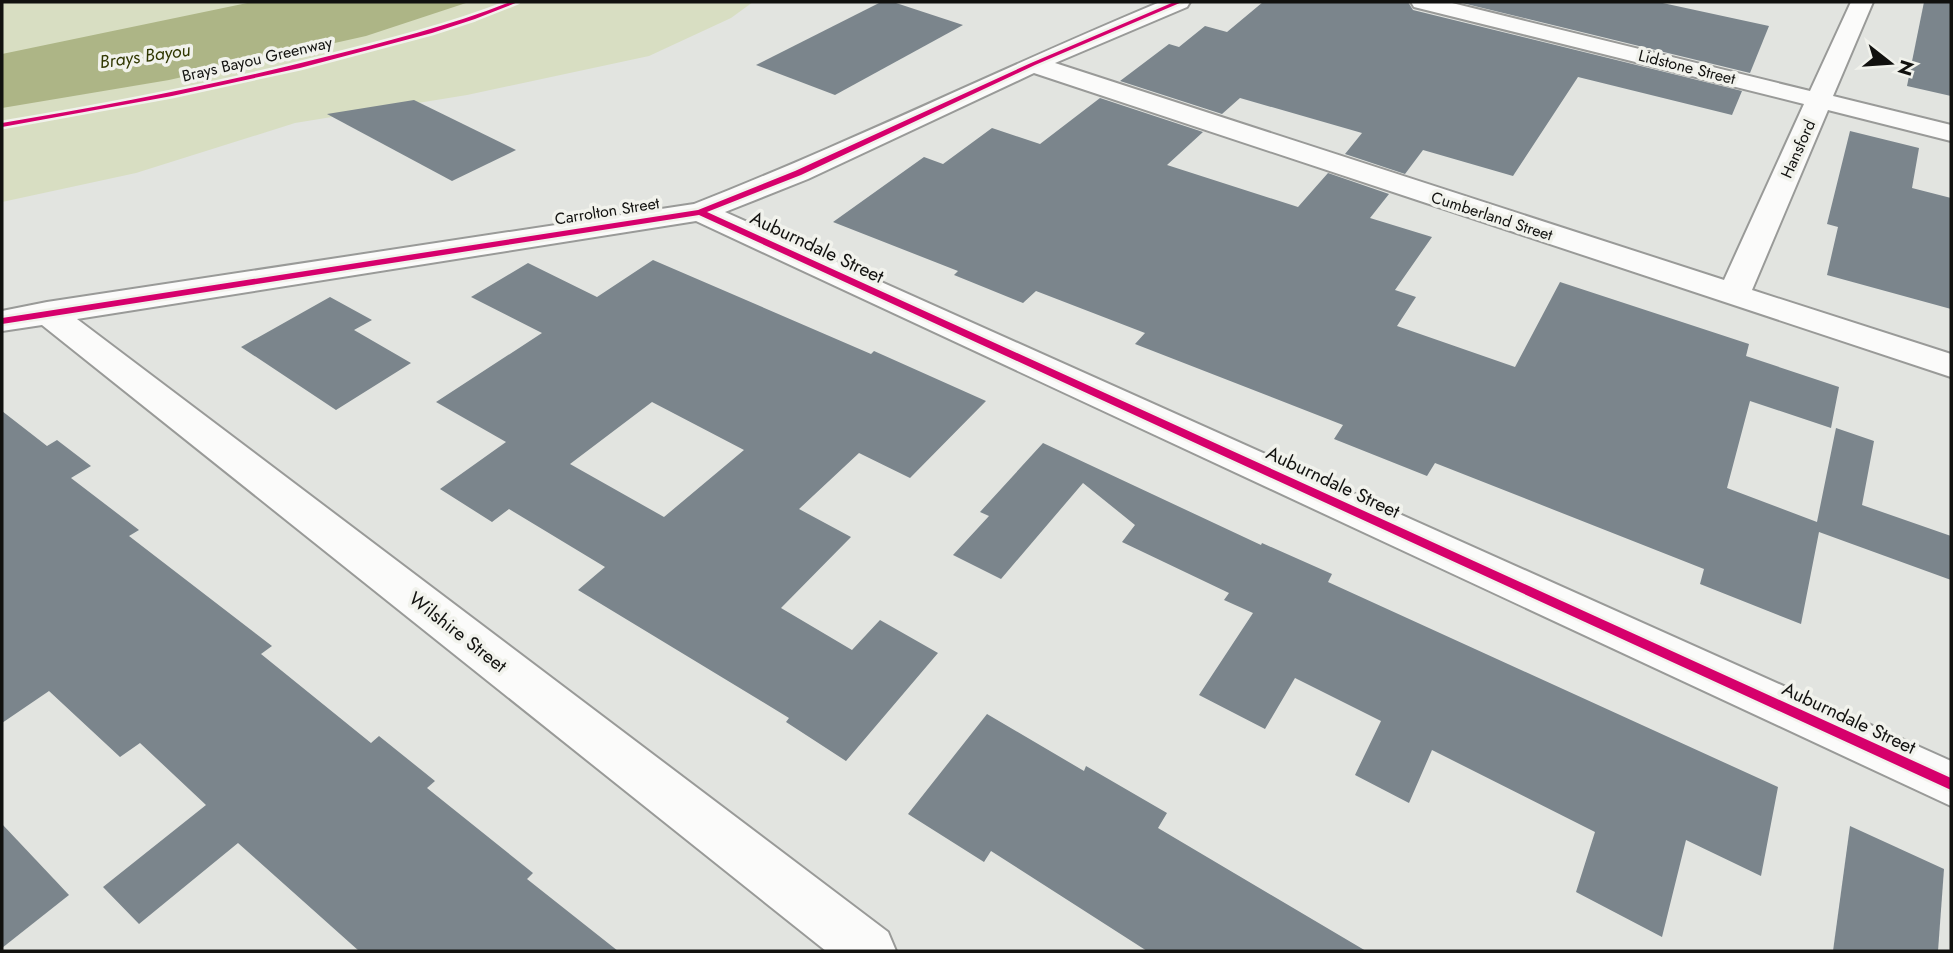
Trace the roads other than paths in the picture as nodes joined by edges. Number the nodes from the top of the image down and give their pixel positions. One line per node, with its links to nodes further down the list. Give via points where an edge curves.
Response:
1 (1179, 2): 4 (street, Carrolton Street)
2 (1422, 2): 5 (street, Lidstone Street)
3 (1862, 2): 5 (street, Hansford)
4 (1033, 64): 7 (street, Carrolton Street, via 798,173); 8 (street, Cumberland Street)
5 (1819, 100): 6 (street, Lidstone Street); 8 (street, Hansford)
6 (1951, 132)
7 (700, 212): 9 (street, Carrolton Street); 12 (street, Auburndale Street)
8 (1733, 296): 11 (street, Cumberland Street)
9 (47, 312): 10 (street, Carrolton Street); 13 (street, Wilshire Street)
10 (2, 321)
11 (1951, 366)
12 (1951, 784)
13 (869, 951)

